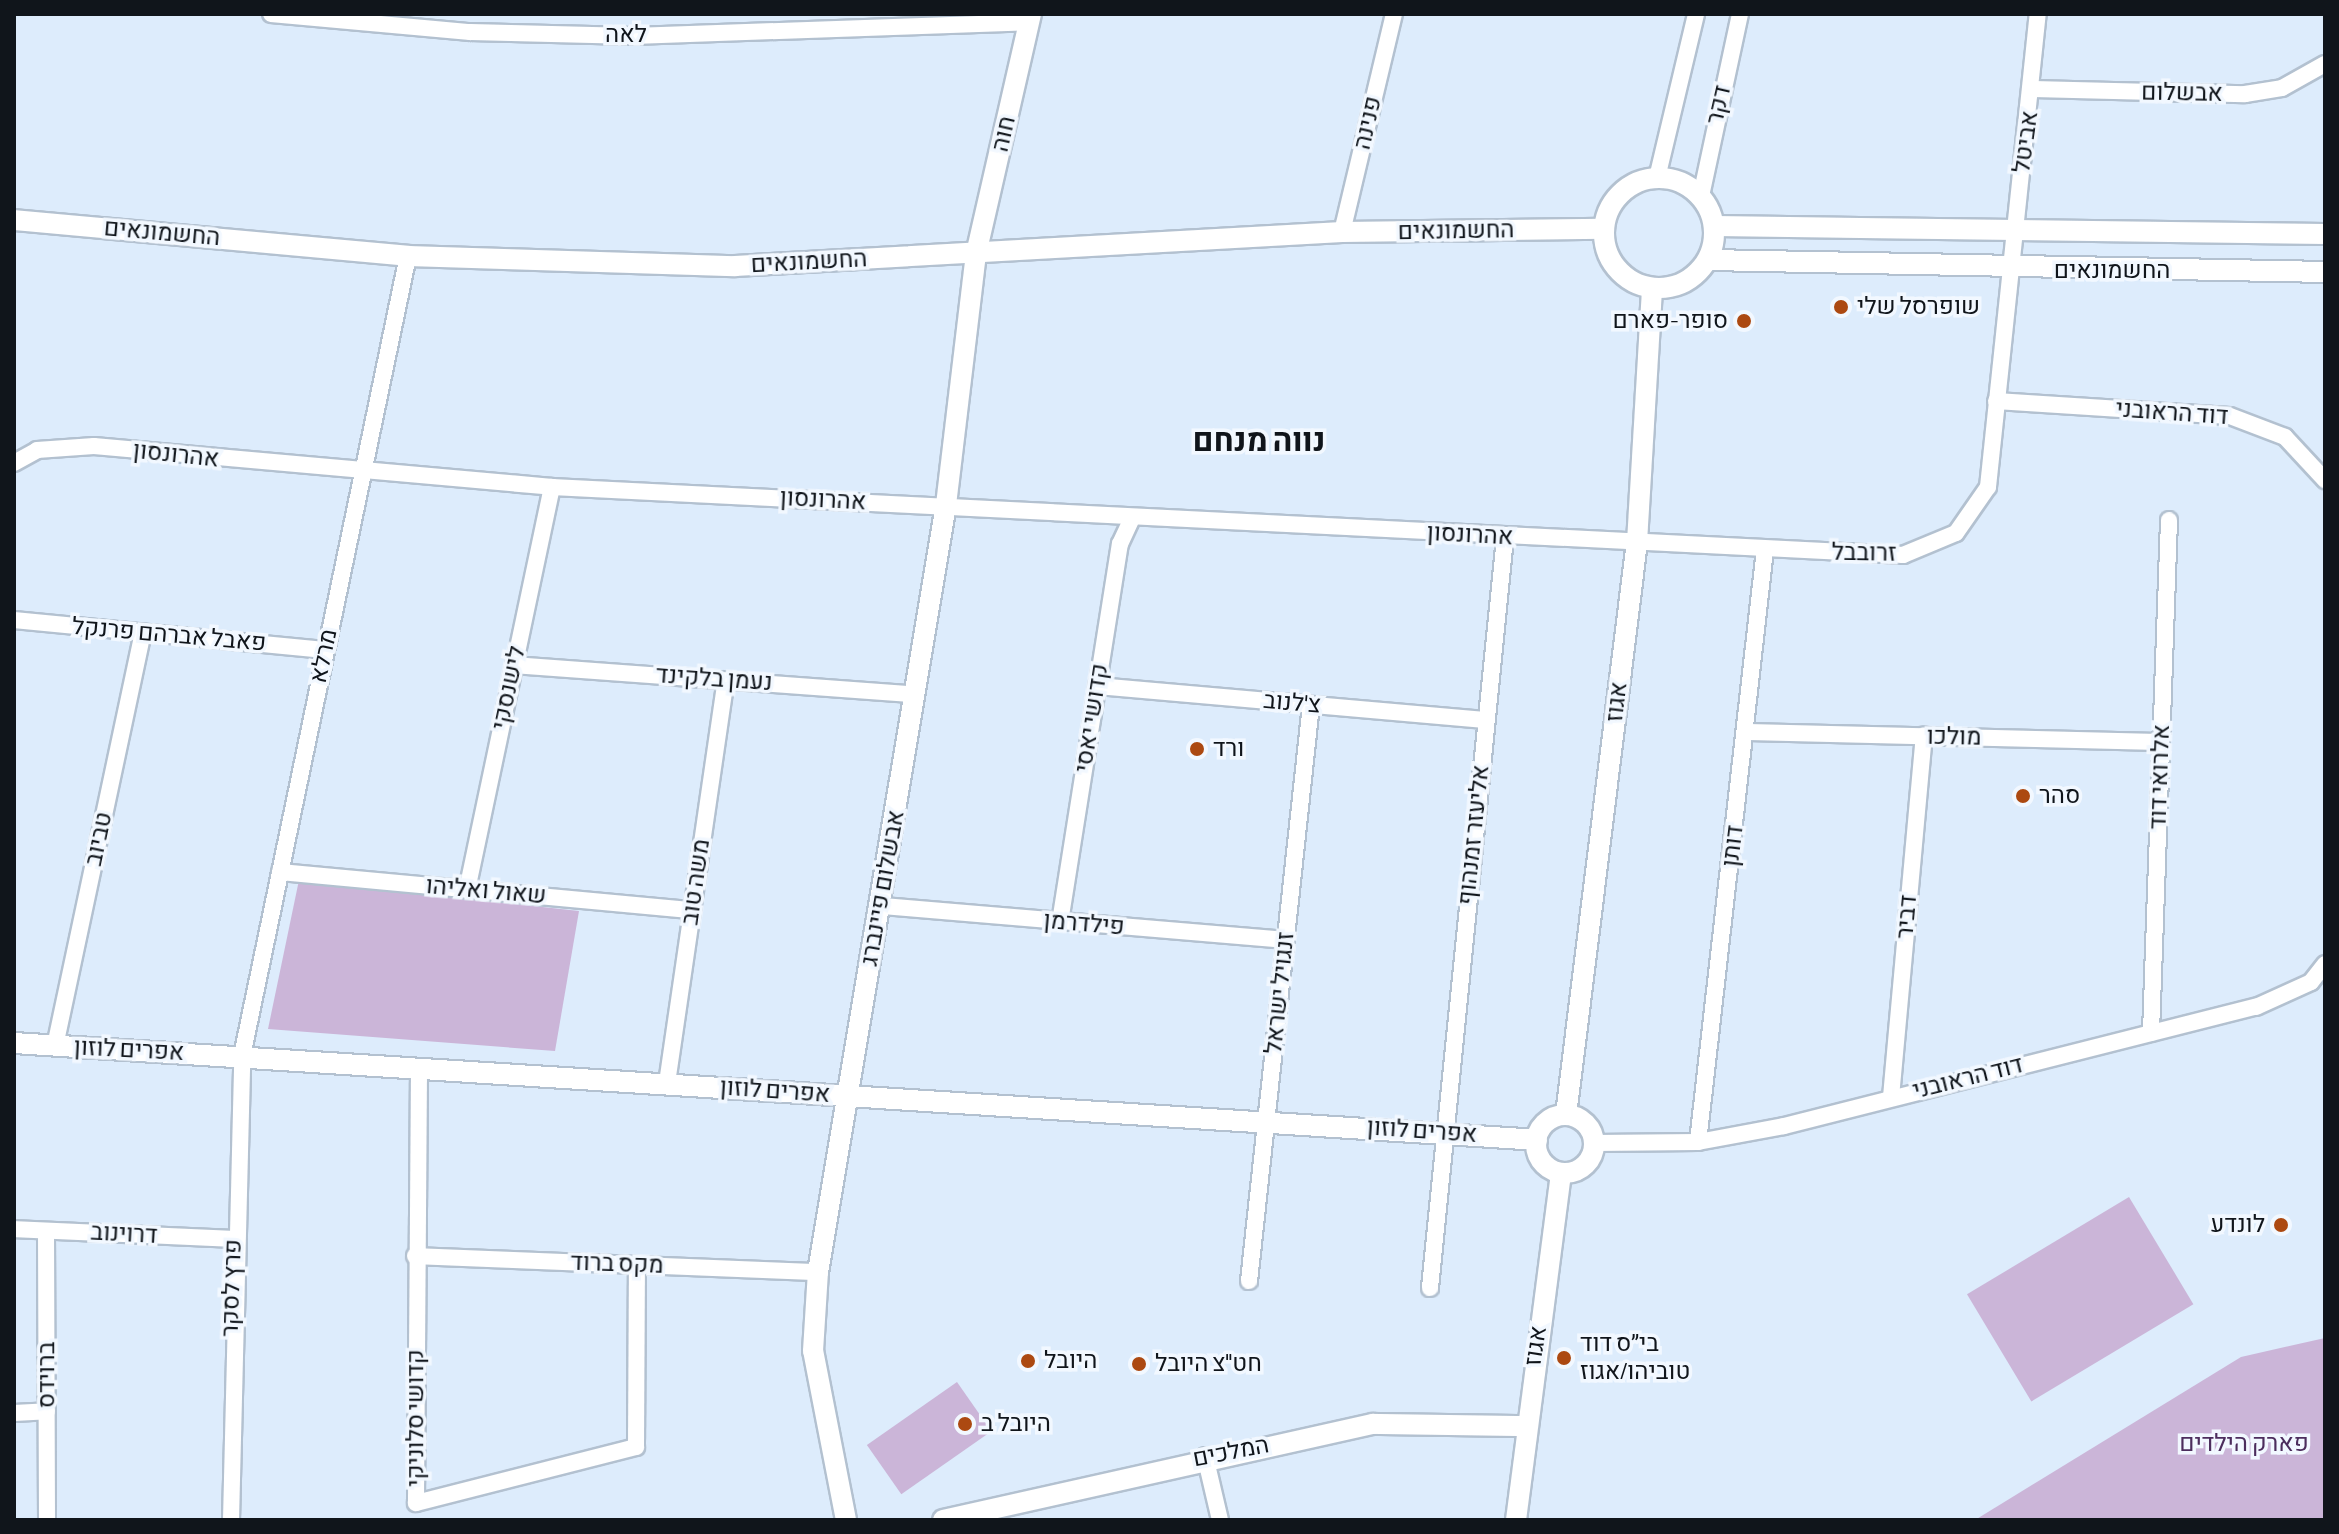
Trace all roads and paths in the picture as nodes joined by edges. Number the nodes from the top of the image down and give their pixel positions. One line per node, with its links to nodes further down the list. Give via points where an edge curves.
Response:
1 (271, 14): 8 (street, לאה)
2 (473, 14): 8 (street)
3 (1394, 14): 17 (street, פנינה)
4 (1696, 14): 11 (street, דקר)
5 (1740, 14): 12 (street, דקר)
6 (2038, 14): 10 (street, אביטל)
7 (1030, 18): 8 (street, לאה, via 633,36); 19 (street, חוה)
8 (470, 32)
9 (2325, 64): 10 (street, אבשלום, via 2282,88 2245,94)
10 (2033, 89): 16 (street, אביטל)
11 (1657, 178): 12 (street); 15 (street, via 1627,188)
12 (1701, 196): 14 (street)
13 (14, 220): 20 (street, החשמונאים)
14 (1715, 226): 16 (street, החשמונאים); 21 (street)
15 (1604, 229): 17 (street, החשמונאים); 24 (street, via 1616,268)
16 (2014, 231): 18 (street, החשמונאים); 22 (street, אביטל)
17 (1342, 232): 19 (street, החשמונאים)
18 (2325, 234)
19 (976, 254): 20 (street, החשמונאים, via 735,266); 30 (street, אבשלום פיינברג)
20 (408, 256): 27 (street, מרלא)
21 (1708, 260): 22 (street, החשמונאים); 24 (street, via 1684,283)
22 (2008, 270): 23 (street, החשמונאים); 25 (street, זרובבל)
23 (2325, 272)
24 (1652, 288): 34 (street, אגוז)
25 (1996, 401): 28 (street, דוד הראובני, via 2230,416 2285,437); 35 (street, זרובבל, via 1988,487 1956,533 1903,555)
26 (14, 463): 27 (street, אהרונסון, via 37,450 94,446)
27 (363, 475): 29 (street, אהרונסון); 38 (street, מרלא)
28 (2325, 480)
29 (552, 487): 30 (street, אהרונסון); 39 (street, לישנסקי)
30 (946, 505): 31 (street, אהרונסון); 42 (street, אבשלום פיינברג)
31 (1132, 518): 33 (street, אהרונסון); 41 (street, קדושי יאסי, via 1120,544)
32 (2169, 520): 47 (street, אלרואי דוד)
33 (1505, 538): 34 (street, אהרונסון); 44 (street, אליעזר זמנהוף)
34 (1637, 542): 35 (street, זרובבל); 63 (street, אגוז)
35 (1765, 549): 45 (street, דותן)
36 (14, 620): 37 (street, פאבל אברהם פרנקל)
37 (143, 633): 38 (street, פאבל אברהם פרנקל); 57 (street, טביוב)
38 (325, 650): 48 (street, מרלא)
39 (514, 665): 40 (street, נעמן בלקינד); 49 (street, לישנסקי)
40 (726, 680): 42 (street, נעמן בלקינד); 51 (street, משה טוב)
41 (1097, 686): 43 (street, צ'לנוב); 52 (street, קדושי יאסי)
42 (913, 694): 50 (street, אבשלום פיינברג)
43 (1311, 705): 44 (street, צ'לנוב); 53 (street, זנגויל ישראל)
44 (1486, 720): 65 (street, אליעזר זמנהוף)
45 (1746, 732): 46 (street, מולכו); 67 (street, דותן)
46 (1924, 736): 47 (street, מולכו); 62 (street, דביר)
47 (2161, 742): 55 (street, אלרואי דוד)
48 (280, 872): 49 (street, שאול ואליהו); 58 (street, מרלא)
49 (467, 890): 51 (street, שאול ואליהו)
50 (882, 906): 52 (street, פילדרמן); 61 (street, אבשלום פיינברג)
51 (692, 910): 60 (street, משה טוב)
52 (1060, 922): 53 (street, פילדרמן)
53 (1285, 940): 64 (street, זנגויל ישראל)
54 (2325, 964): 55 (street, דוד הראובני, via 2291,995)
55 (2151, 1033): 62 (street, דוד הראובני)
56 (14, 1043): 57 (street, אפרים לוזון)
57 (55, 1046): 58 (street, אפרים לוזון)
58 (242, 1056): 59 (street, אפרים לוזון); 72 (street, פרץ לסקר)
59 (419, 1069): 60 (street, אפרים לוזון); 73 (street, קדושי סלוניקי)
60 (667, 1083): 61 (street, אפרים לוזון)
61 (844, 1096): 64 (street, אפרים לוזון); 75 (street, אבשלום פיינברג)
62 (1891, 1097): 67 (street, דוד הראובני)
63 (1566, 1115): 66 (street, via 1547,1122); 68 (street, via 1582,1120)
64 (1266, 1120): 65 (street, אפרים לוזון); 76 (street, זנגויל ישראל)
65 (1443, 1133): 66 (street, אפרים לוזון); 77 (street, אליעזר זמנהוף)
66 (1537, 1140): 69 (street, via 1540,1159)
67 (1698, 1142): 68 (street, דוד הראובני)
68 (1595, 1143): 69 (street, via 1585,1166)
69 (1561, 1173): 80 (street, אגוז)
70 (14, 1229): 71 (street, דרוינוב)
71 (46, 1231): 72 (street, דרוינוב); 78 (street, ברוידס)
72 (233, 1239): 83 (street, פרץ לסקר)
73 (415, 1256): 74 (street, מקס ברוד); 74 (street, קדושי סלוניקי, via 416,1503 636,1447)
74 (637, 1265): 75 (street, מקס ברוד)
75 (818, 1272): 84 (street, אבשלום פיינברג, via 813,1351)
76 (1249, 1281)
77 (1430, 1288)
78 (47, 1411): 79 (street); 82 (street, ברוידס)
79 (14, 1413)
80 (1524, 1426): 81 (street, המלכים, via 1373,1424); 87 (street, אגוז)
81 (1205, 1456): 85 (street, המלכים); 86 (street)
82 (47, 1520)
83 (231, 1520)
84 (846, 1520)
85 (943, 1520)
86 (1220, 1520)
87 (1516, 1520)

